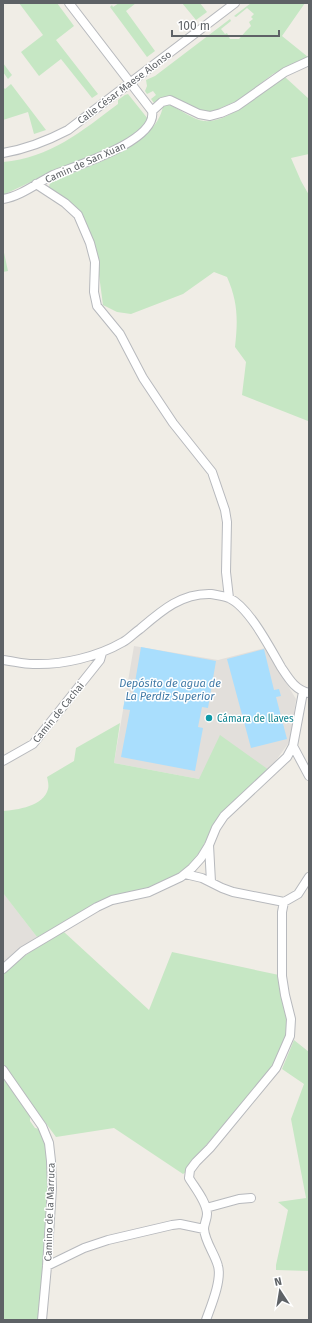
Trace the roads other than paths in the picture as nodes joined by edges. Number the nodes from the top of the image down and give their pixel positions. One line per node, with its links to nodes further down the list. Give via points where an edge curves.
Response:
1 (69, 3): 4 (street)
2 (235, 3): 4 (street, Calle César Maese Alonso)
3 (309, 61): 5 (street, via 285,72 237,106 221,113 210,116 199,114 170,100 162,102)
4 (130, 83): 5 (street); 6 (street, Calle César Maese Alonso, via 68,130 46,141)
5 (152, 111): 7 (street, Camin de San Xuan, via 153,116 148,126 118,149)
6 (3, 153)
7 (36, 184): 8 (street, Camin de San Xuan); 9 (street, via 66,203 78,215 95,262 94,292 97,306 120,334 143,378 174,423 212,472 227,522 226,572)
8 (3, 199)
9 (229, 598): 10 (street, via 211,594 175,602 124,641); 12 (street, via 252,621 292,684)
10 (102, 653): 11 (street, via 47,664); 14 (street, Camín de Cachai, via 100,660 33,744)
11 (3, 660)
12 (306, 692): 13 (street)
13 (293, 746): 15 (street); 16 (street, via 287,757 224,816)
14 (3, 761)
15 (309, 776)
16 (209, 845): 17 (street); 19 (street)
17 (185, 874): 19 (street); 21 (street, via 163,887 112,900 97,907 23,951)
18 (309, 878): 20 (street, via 299,895)
19 (211, 882): 20 (street, via 234,892)
20 (284, 902): 24 (street, via 282,976 291,1019 290,1036 276,1068 190,1170 189,1178)
21 (3, 969)
22 (3, 1070): 26 (street, Camino de la Marruca, via 42,1126 49,1143 52,1188)
23 (251, 1198): 24 (street)
24 (206, 1208): 25 (street)
25 (204, 1229): 26 (street, via 180,1224 122,1236 84,1248); 28 (street, via 219,1272)
26 (47, 1266): 27 (street, Camino de la Marruca)
27 (42, 1320)
28 (206, 1320)

